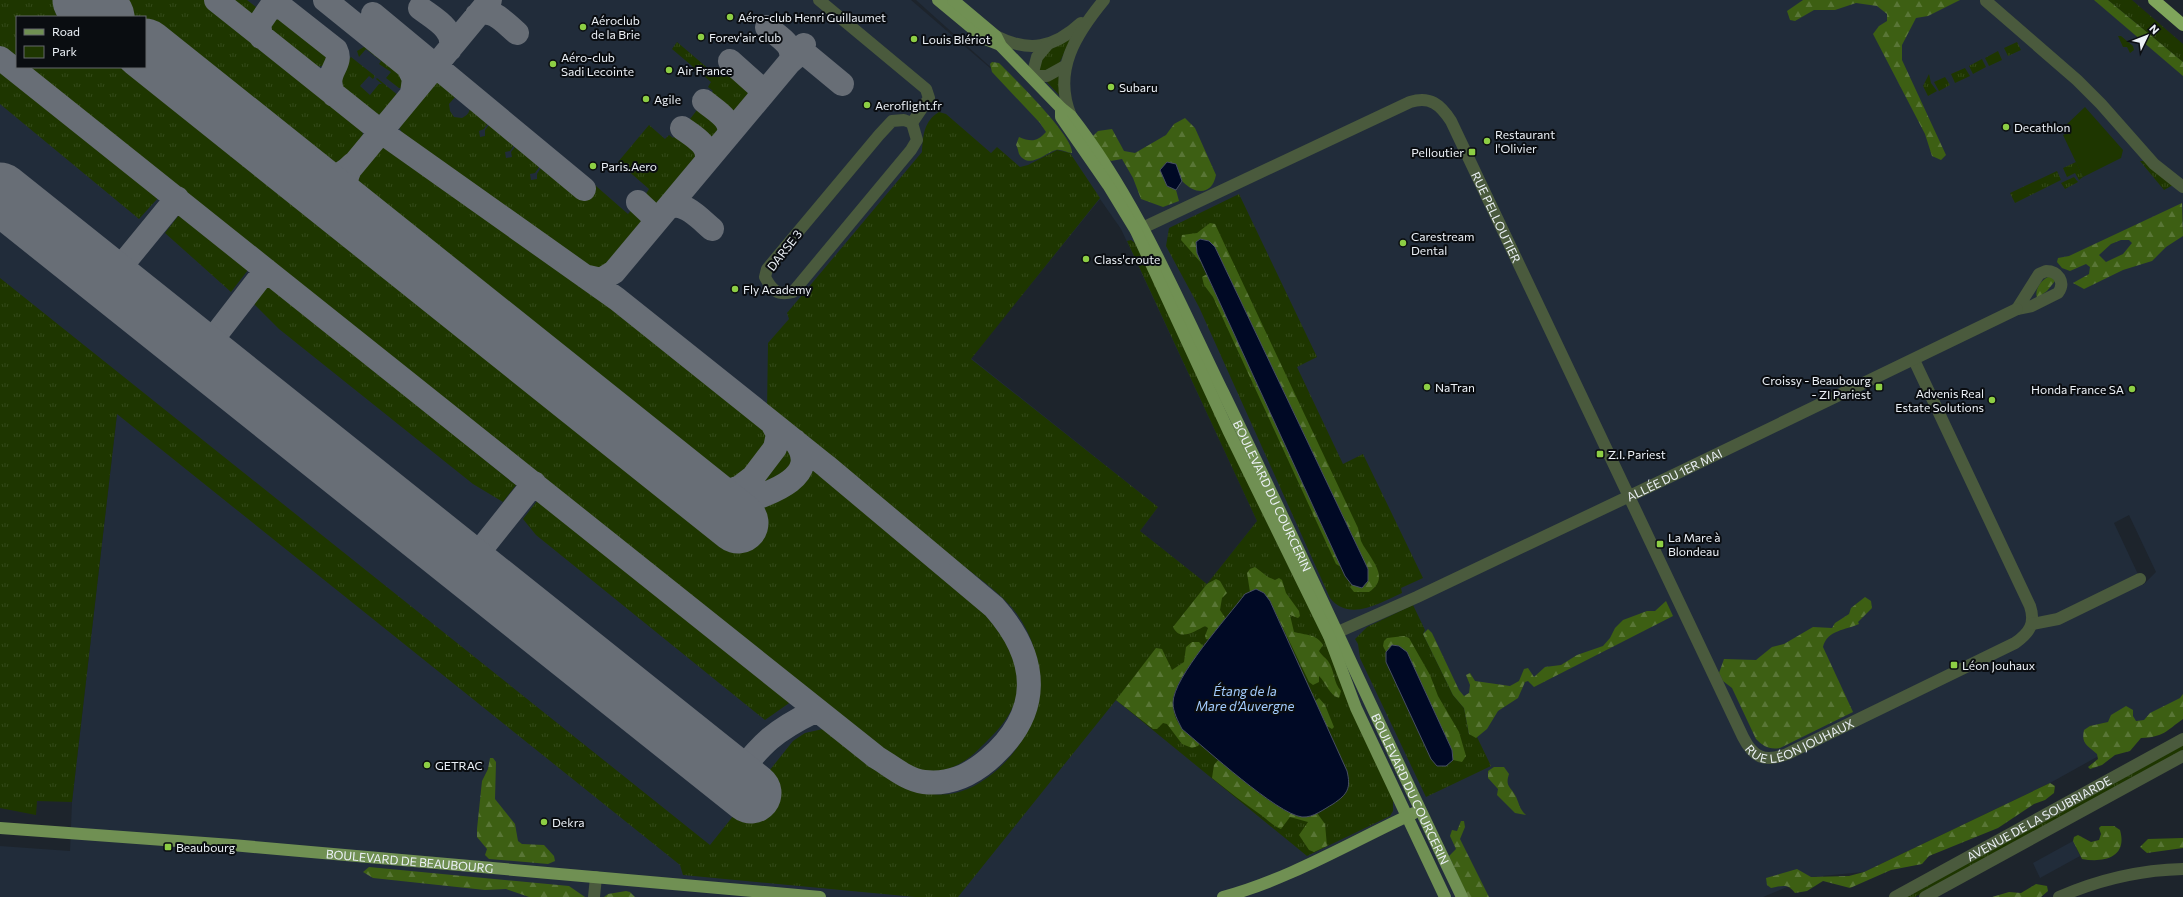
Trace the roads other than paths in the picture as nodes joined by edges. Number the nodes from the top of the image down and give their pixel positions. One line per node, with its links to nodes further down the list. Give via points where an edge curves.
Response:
1 (819, 0): 14 (street, via 926,89 929,98)
2 (938, 0): 9 (main road, BOULEVARD DU COURCERIN, via 986,38)
3 (953, 0): 9 (main road, BOULEVARD DU COURCERIN)
4 (1104, 0): 7 (street)
5 (2154, 0): 8 (highway)
6 (1986, 1): 15 (street, via 2077,80 2154,164)
7 (1089, 18): 10 (street, via 1064,37); 11 (street, via 1072,45)
8 (2183, 24)
9 (998, 41): 10 (street, via 1037,46); 12 (main road, BOULEVARD DU COURCERIN)
10 (1048, 44): 12 (street, via 1037,57)
11 (1065, 66): 12 (street, via 1047,76); 13 (street)
12 (1032, 76): 13 (main road, BOULEVARD DU COURCERIN)
13 (1066, 112): 16 (main road, BOULEVARD DU COURCERIN, via 1061,117)
14 (912, 123): 14 (street, DARSE 3, via 904,120 892,121 767,269 765,277 775,291 783,294 793,292 911,150 918,140)
15 (2183, 187)
16 (1139, 229): 19 (street, RUE PELLOUTIER, via 1400,106 1419,99 1435,103 1451,121); 22 (main road, BOULEVARD DU COURCERIN)
17 (2017, 309): 18 (street, ALLÉE DU 1ER MAI)
18 (1914, 360): 19 (street, ALLÉE DU 1ER MAI); 21 (street, via 2030,606)
19 (1628, 495): 21 (street, RUE LÉON JOUHAUX, via 1743,737 1752,752 1759,757 1774,758 1786,754 2015,644 2027,635); 22 (street, ALLÉE DU 1ER MAI, via 1417,597)
20 (2140, 579): 21 (street, via 2058,619)
21 (2032, 624)
22 (1333, 634): 25 (main road, BOULEVARD DU COURCERIN); 26 (main road, BOULEVARD DU COURCERIN, via 1356,708)
23 (2183, 739): 35 (street, AVENUE DE LA SOUBRIARDE)
24 (2183, 756): 36 (street, AVENUE DE LA SOUBRIARDE)
25 (1419, 811): 26 (main road); 34 (main road, BOULEVARD DU COURCERIN)
26 (1407, 816): 32 (main road, via 1304,866 1245,891); 33 (main road, BOULEVARD DU COURCERIN)
27 (0, 828): 29 (main road, BOULEVARD DE BEAUBOURG, via 232,844)
28 (2183, 869): 37 (street, via 2116,877)
29 (596, 877): 30 (street); 31 (main road, BOULEVARD DE BEAUBOURG)
30 (594, 897)
31 (820, 897)
32 (1223, 897)
33 (1445, 897)
34 (1462, 897)
35 (1894, 897)
36 (1925, 897)
37 (2059, 897)

